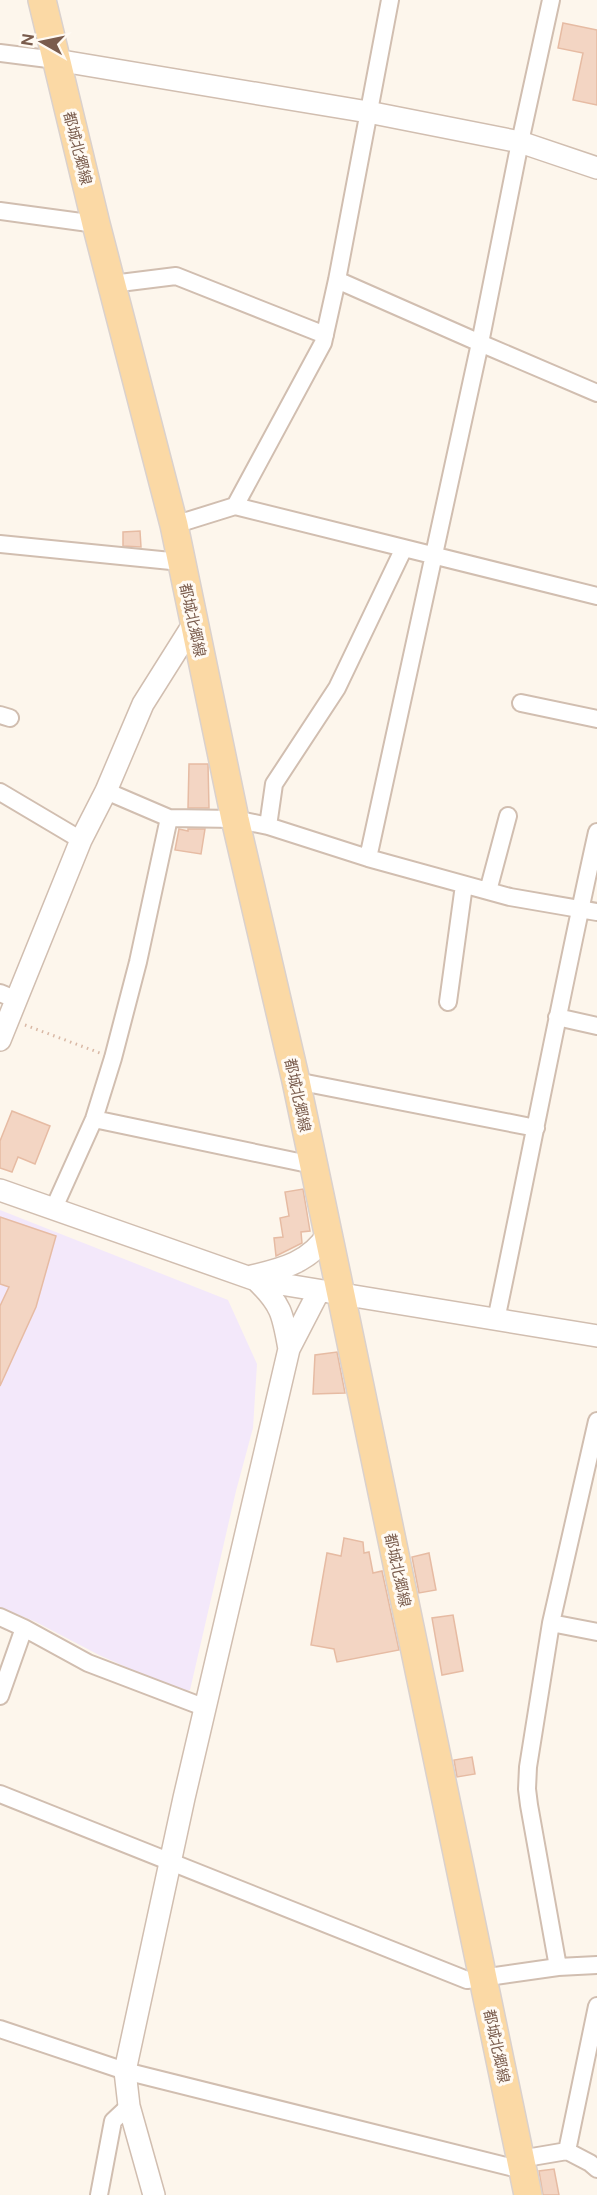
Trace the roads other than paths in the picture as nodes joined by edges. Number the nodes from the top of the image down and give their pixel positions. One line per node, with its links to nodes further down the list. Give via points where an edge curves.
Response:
1 (42, 0): 5 (main road, 都城北郷線)
2 (390, 0): 6 (street)
3 (551, 0): 7 (street)
4 (0, 53): 5 (street)
5 (56, 60): 6 (street); 10 (main road, 都城北郷線)
6 (368, 112): 7 (street); 11 (street)
7 (520, 142): 8 (street); 14 (street)
8 (597, 168)
9 (0, 211): 10 (street)
10 (96, 224): 12 (main road, 都城北郷線)
11 (338, 279): 13 (street); 14 (street)
12 (112, 284): 13 (street, via 176,276); 17 (main road, 都城北郷線)
13 (325, 335): 16 (street)
14 (480, 343): 15 (street); 20 (street)
15 (597, 393)
16 (235, 506): 17 (street); 19 (street)
17 (174, 525): 21 (main road, 都城北郷線)
18 (0, 544): 21 (street)
19 (404, 548): 20 (street); 31 (street, via 337,688 274,784)
20 (434, 555): 22 (street); 34 (street)
21 (181, 562): 23 (main road, 都城北郷線)
22 (597, 596)
23 (194, 622): 26 (street, via 143,704); 30 (main road, 都城北郷線)
24 (520, 703): 25 (street)
25 (597, 719)
26 (106, 791): 29 (street); 33 (street)
27 (0, 792): 33 (street)
28 (508, 816): 36 (street)
29 (168, 818): 30 (street); 44 (street, via 138,962)
30 (235, 819): 31 (street); 43 (main road, 都城北郷線)
31 (268, 826): 34 (street)
32 (597, 832): 37 (street)
33 (81, 840): 39 (street)
34 (368, 858): 35 (street)
35 (464, 885): 36 (street); 38 (street)
36 (488, 891): 37 (street)
37 (589, 910): 40 (street)
38 (448, 1002)
39 (8, 1004): 42 (street)
40 (557, 1017): 41 (street); 45 (street)
41 (597, 1026)
42 (0, 1040)
43 (296, 1081): 45 (street); 46 (main road, 都城北郷線)
44 (94, 1119): 46 (street); 48 (street)
45 (536, 1128): 52 (street)
46 (313, 1165): 49 (main road, 都城北郷線)
47 (0, 1190): 48 (street)
48 (53, 1210): 50 (street)
49 (328, 1233): 50 (street, via 301,1261); 51 (main road, 都城北郷線)
50 (251, 1279): 51 (street); 54 (street, via 273,1296 283,1317)
51 (330, 1293): 52 (street); 54 (street); 66 (main road, 都城北郷線)
52 (496, 1320): 53 (street)
53 (597, 1336)
54 (289, 1349): 61 (street)
55 (597, 1421): 57 (street)
56 (0, 1617): 58 (street)
57 (551, 1623): 59 (street); 65 (street, via 527,1789)
58 (24, 1628): 60 (street); 61 (street, via 88,1663)
59 (597, 1632)
60 (0, 1696)
61 (206, 1708): 63 (street)
62 (0, 1794): 63 (street)
63 (170, 1863): 66 (street, via 467,1980); 69 (street)
64 (597, 1965): 65 (street)
65 (558, 1967): 66 (street)
66 (482, 1977): 73 (main road, 都城北郷線)
67 (597, 2006): 71 (street)
68 (0, 2029): 69 (street)
69 (125, 2071): 70 (street); 73 (street)
70 (129, 2106): 74 (street, via 113,2121); 75 (street)
71 (567, 2151): 72 (street); 73 (street)
72 (597, 2169)
73 (524, 2175)
74 (99, 2195)
75 (154, 2195)

